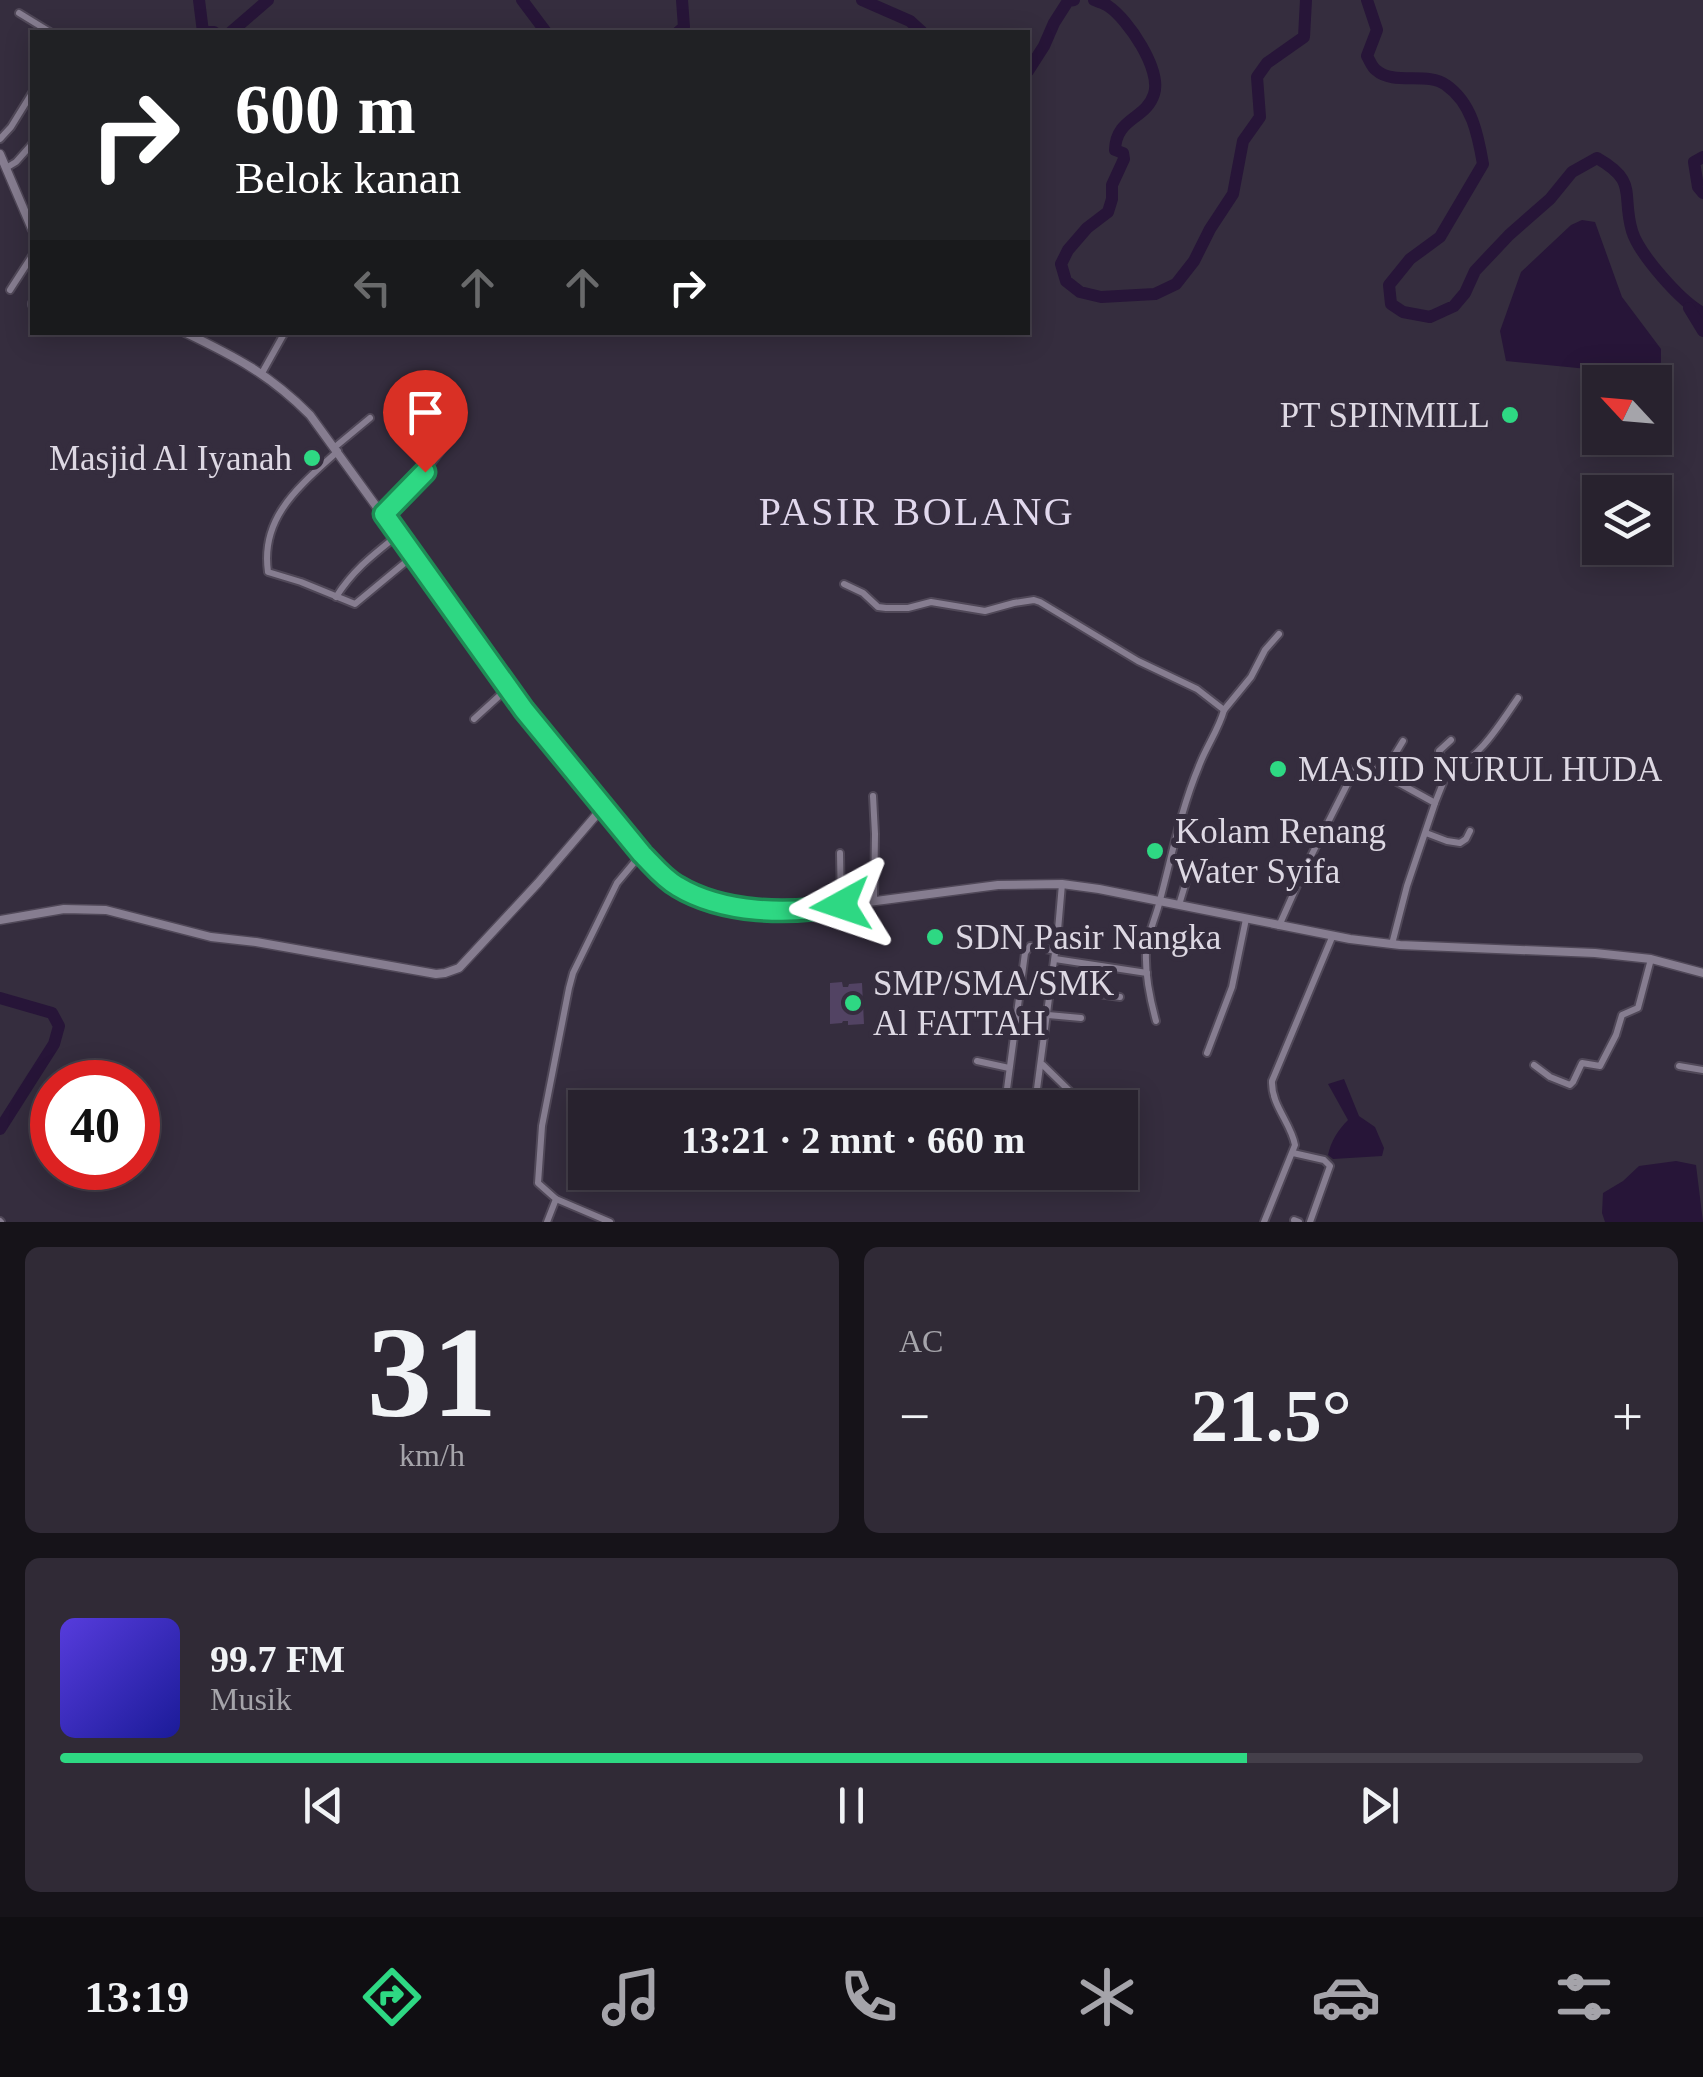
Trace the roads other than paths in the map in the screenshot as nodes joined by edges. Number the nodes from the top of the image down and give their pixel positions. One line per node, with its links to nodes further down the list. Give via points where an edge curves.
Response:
1 (18, 13): 2 (street)
2 (47, 30)
3 (30, 96): 4 (street)
4 (0, 139)
5 (30, 146): 7 (street)
6 (0, 154): 7 (street)
7 (6, 168): 8 (street)
8 (30, 224)
9 (30, 259): 10 (street)
10 (10, 290)
11 (190, 335): 13 (street)
12 (282, 335): 13 (street)
13 (262, 372): 16 (street)
14 (370, 418): 16 (street)
15 (443, 448): 17 (street)
16 (336, 449): 17 (street); 21 (street, via 277,514 267,564 268,572)
17 (384, 514): 18 (street)
18 (399, 535): 19 (street); 21 (street, via 362,564)
19 (414, 555): 21 (street, via 359,603); 23 (street)
20 (844, 584): 25 (street, via 886,608 931,602 985,611 1034,600)
21 (336, 597)
22 (1279, 634): 25 (street)
23 (509, 687): 26 (street); 33 (street)
24 (1518, 698): 29 (street, via 1484,746)
25 (1224, 710): 43 (street, via 1192,784)
26 (474, 719)
27 (1451, 740): 29 (street, via 1439,751)
28 (1403, 741): 30 (street)
29 (1447, 773): 32 (street)
30 (1382, 774): 32 (street); 37 (street, via 1359,762)
31 (873, 796): 42 (street)
32 (1435, 804): 36 (street)
33 (604, 806): 39 (street); 47 (street, via 459,968 446,973 211,937 106,910)
34 (1301, 826): 37 (street)
35 (1470, 831): 36 (street, via 1460,843)
36 (1426, 833): 50 (street)
37 (1320, 838): 48 (street)
38 (840, 853): 44 (street)
39 (642, 854): 44 (street, via 679,888 720,902 768,910); 71 (street, via 617,884 569,988 537,1174)
40 (1192, 862): 45 (street)
41 (1062, 884): 42 (street); 43 (street); 51 (street)
42 (874, 900): 44 (street)
43 (1160, 902): 45 (street); 53 (street)
44 (841, 905)
45 (1179, 905): 46 (street)
46 (1246, 919): 48 (street); 60 (street, via 1232,986)
47 (0, 920)
48 (1279, 926): 49 (street)
49 (1334, 936): 50 (street); 70 (street, via 1272,1081 1294,1136)
50 (1392, 944): 52 (street)
51 (1055, 955): 53 (street); 55 (street); 65 (street, via 1030,946 1025,952)
52 (1650, 960): 54 (street); 63 (street, via 1638,1008 1621,1017 1600,1066 1582,1063 1570,1085)
53 (1147, 973): 59 (street)
54 (1703, 973)
55 (1050, 987): 56 (street); 57 (street)
56 (1120, 997)
57 (1048, 1015): 58 (street); 62 (street)
58 (1080, 1018)
59 (1156, 1021)
60 (1207, 1052)
61 (977, 1062): 65 (street)
62 (1042, 1064): 68 (street); 69 (street)
63 (1534, 1065)
64 (1678, 1066): 66 (street)
65 (1009, 1068): 67 (street)
66 (1703, 1070)
67 (1008, 1090)
68 (1037, 1090)
69 (1069, 1090)
70 (1293, 1152): 74 (street); 75 (street, via 1330,1166)
71 (556, 1200): 72 (street); 73 (street)
72 (547, 1222)
73 (610, 1222)
74 (1264, 1222)
75 (1310, 1222)

